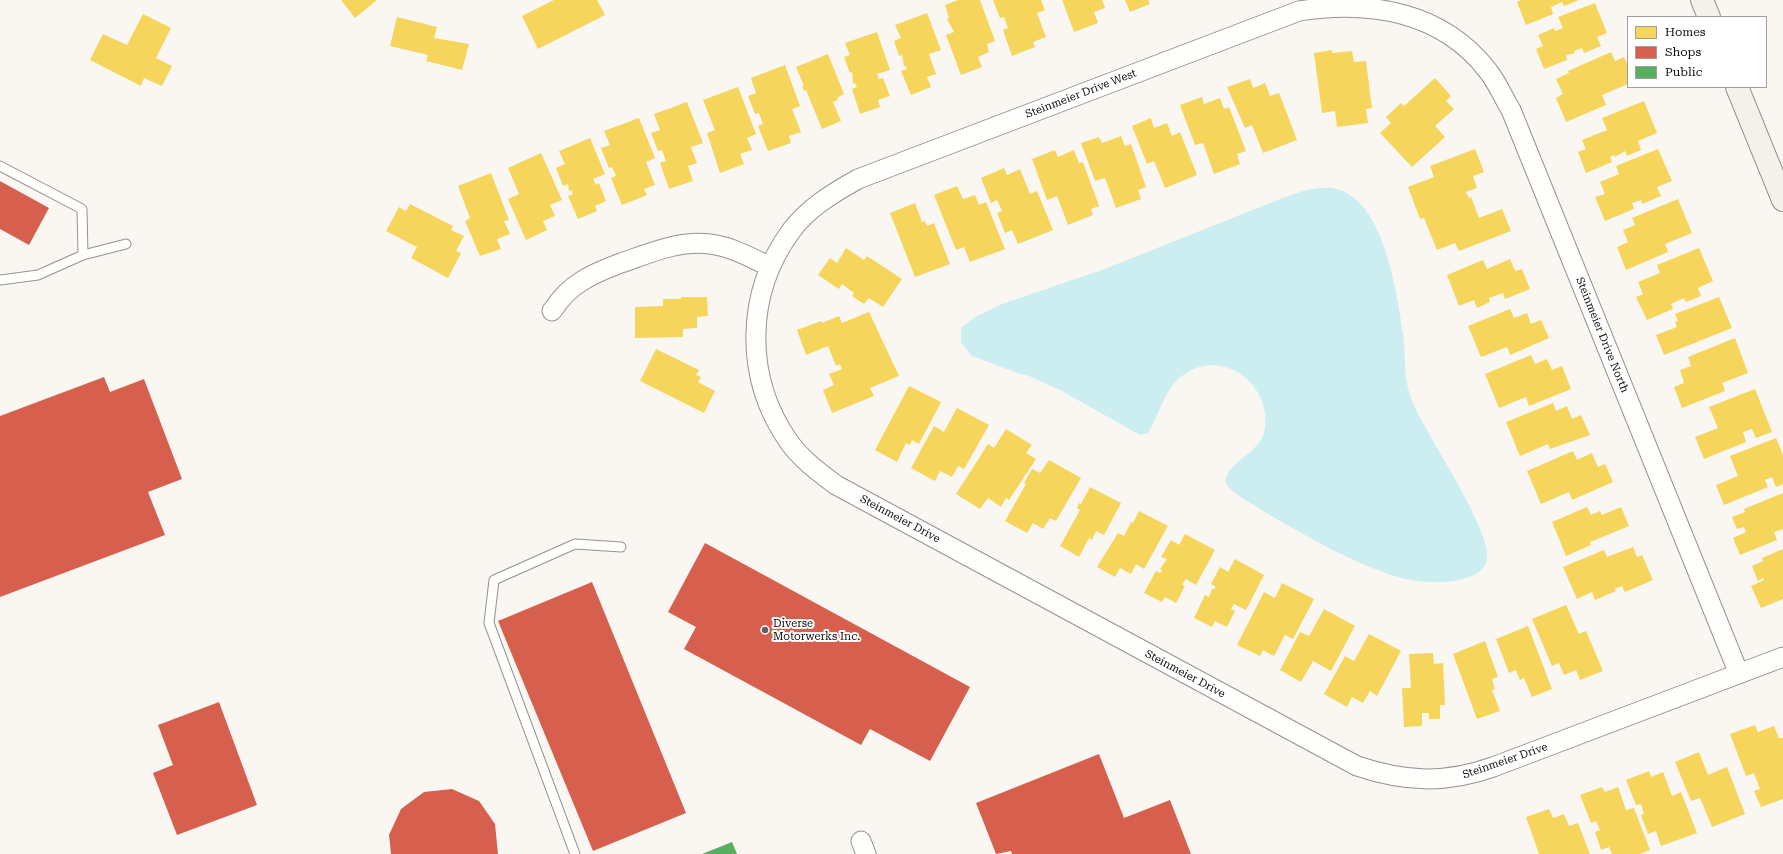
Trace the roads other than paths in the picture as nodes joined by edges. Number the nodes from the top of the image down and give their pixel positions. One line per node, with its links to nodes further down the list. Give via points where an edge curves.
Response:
1 (1702, 0): 2 (main road)
2 (1709, 16)
3 (1429, 23): 9 (street, Steinmeier Drive West, via 1396,9 1363,4 1320,6 1289,15 858,179 830,195 805,215 791,231); 14 (street, Steinmeier Drive North, via 1449,34 1482,64 1511,110)
4 (1737, 88): 6 (main road)
5 (0, 166): 8 (lane, via 82,209)
6 (1783, 200)
7 (126, 244): 8 (lane)
8 (83, 255): 10 (lane, via 38,275)
9 (770, 267): 11 (street, via 743,253 710,244 671,246 583,280 569,291); 14 (street, Steinmeier Drive, via 758,300 755,321 756,364 768,405 789,442 811,465 836,485 1357,766 1409,779 1446,779 1473,774)
10 (0, 280)
11 (552, 311)
12 (621, 547): 15 (lane, via 575,544 494,580 489,623)
13 (1783, 656): 14 (street, Steinmeier Drive)
14 (1739, 674)
15 (575, 854)

